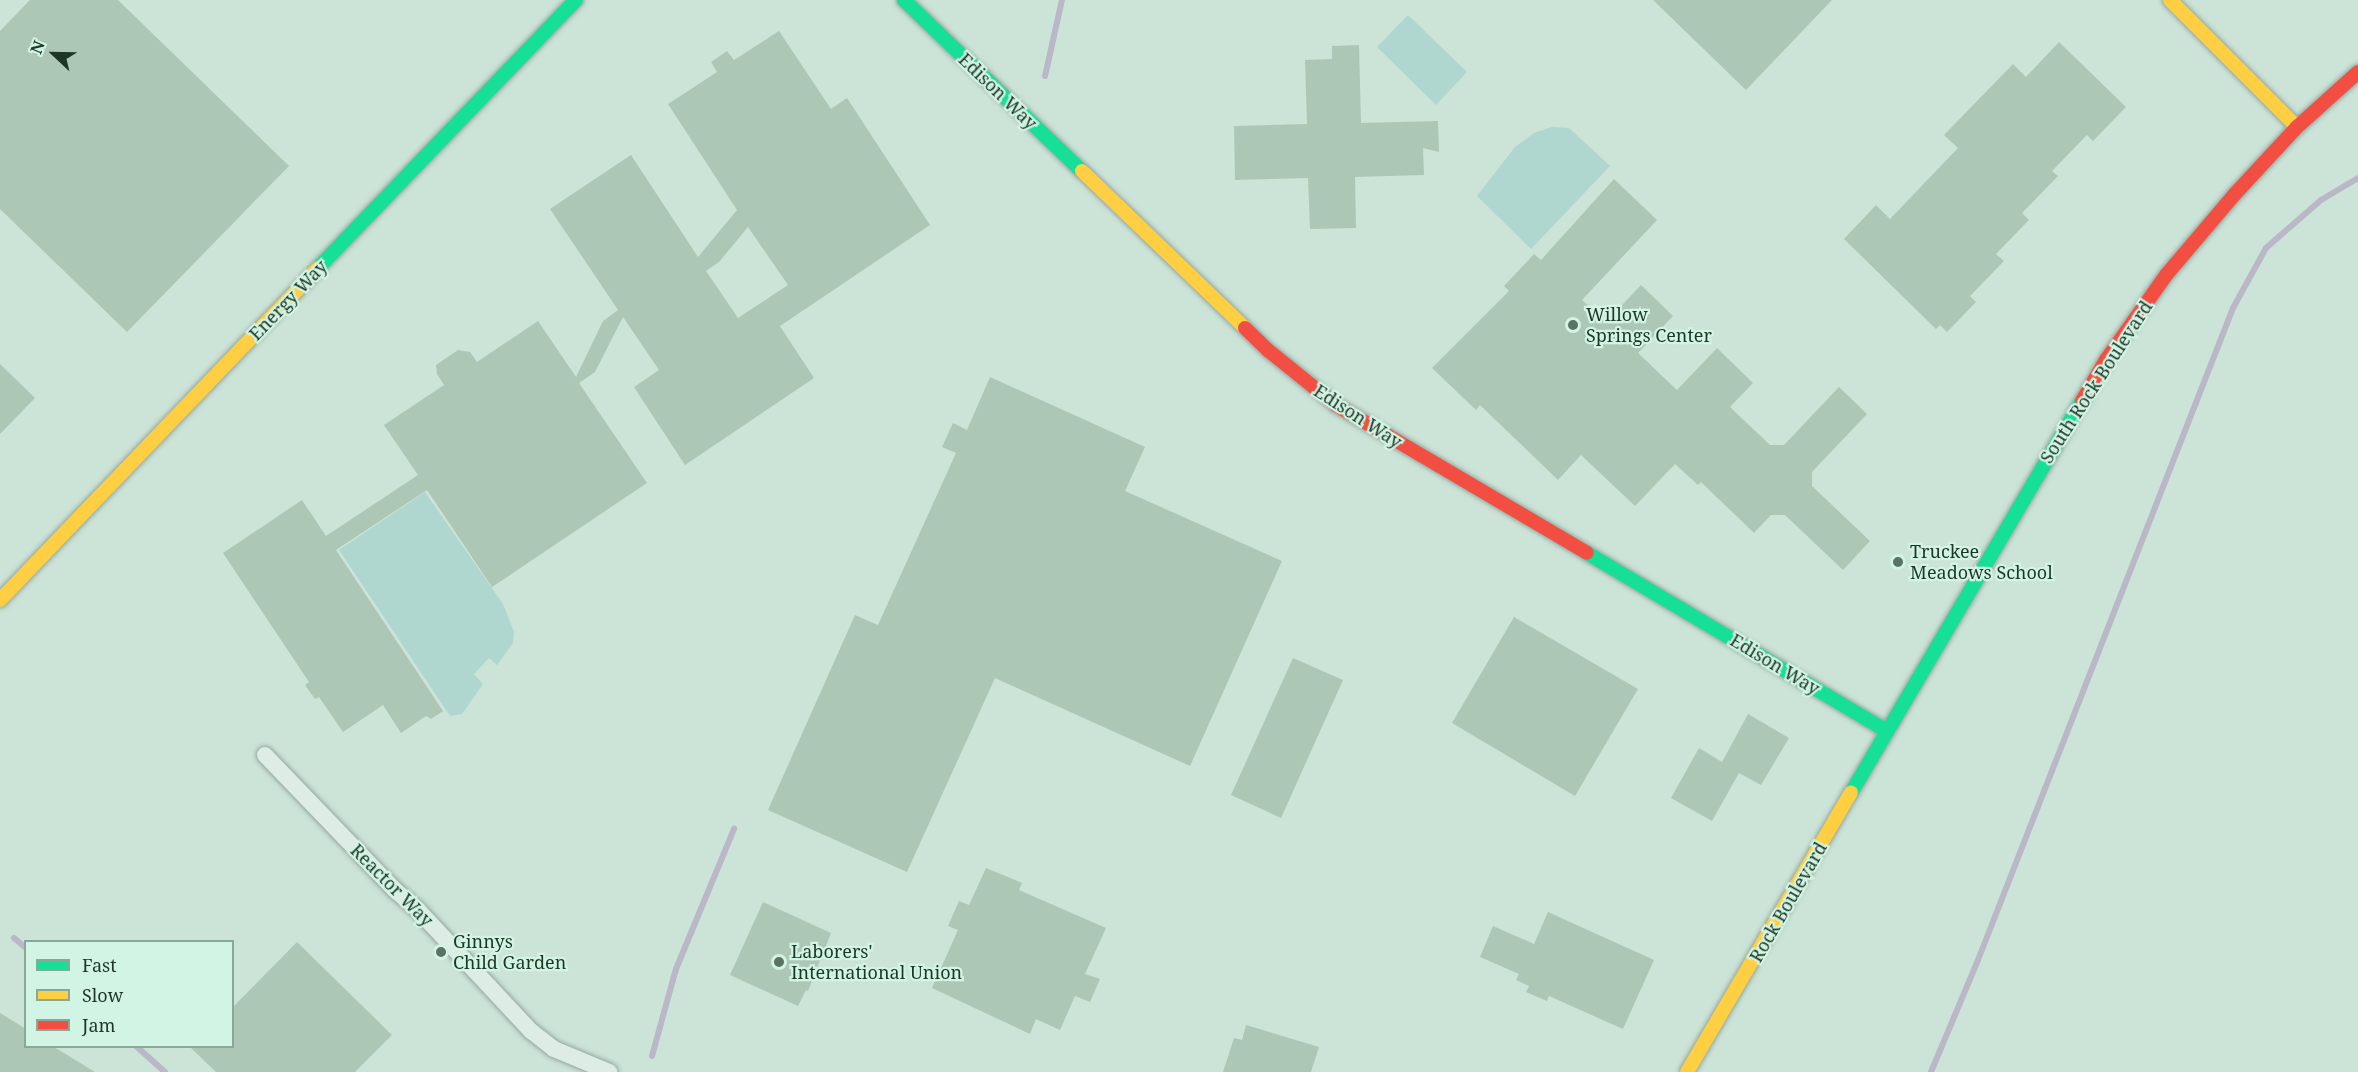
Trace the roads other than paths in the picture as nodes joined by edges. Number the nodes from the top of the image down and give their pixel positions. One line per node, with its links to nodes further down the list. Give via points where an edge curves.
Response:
1 (576, 0): 6 (street, Energy Way)
2 (904, 0): 7 (street, Edison Way, via 1269,351 1336,405)
3 (2170, 0): 5 (street)
4 (2358, 72): 5 (street, South Rock Boulevard)
5 (2297, 127): 7 (street, South Rock Boulevard, via 2180,258 2106,360)
6 (0, 600)
7 (1887, 731): 10 (street, Rock Boulevard)
8 (266, 754): 9 (street, Reactor Way, via 531,1031 554,1049)
9 (609, 1072)
10 (1688, 1072)

